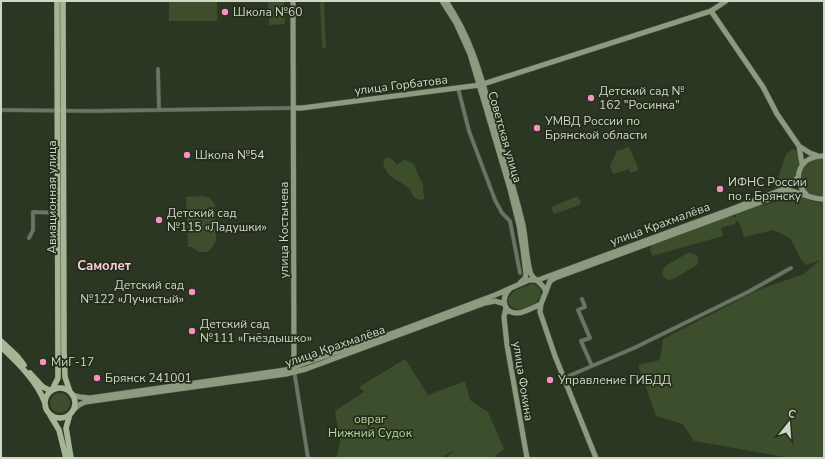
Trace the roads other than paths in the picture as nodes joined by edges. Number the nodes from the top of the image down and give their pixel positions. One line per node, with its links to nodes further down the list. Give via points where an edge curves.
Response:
1 (57, 1): 13 (main road, Авиационная улица)
2 (63, 1): 13 (main road, Авиационная улица)
3 (293, 1): 10 (main road, улица Костычева)
4 (444, 1): 8 (main road, Советская улица, via 465,40)
5 (726, 1): 6 (main road, улица Горбатова)
6 (711, 11): 8 (main road, улица Горбатова); 14 (main road, via 763,87 777,114)
7 (158, 69): 11 (street)
8 (482, 85): 9 (main road, улица Горбатова); 26 (main road, Советская улица, via 519,210 530,271); 27 (main road, Советская улица, via 519,225 526,274)
9 (458, 88): 10 (main road, улица Горбатова); 25 (street, via 468,131 495,200 510,221)
10 (293, 108): 11 (street, улица Горбатова); 36 (main road, улица Костычева)
11 (159, 109): 13 (street, улица Горбатова)
12 (1, 110): 13 (street, улица Горбатова)
13 (60, 110): 22 (main road, Авиационная улица)
14 (799, 146): 15 (main road); 17 (main road)
15 (817, 156): 16 (main road); 17 (main road)
16 (824, 156)
17 (802, 164): 18 (main road)
18 (798, 177): 19 (main road); 20 (main road, via 800,186)
19 (790, 189): 20 (main road); 26 (main road, улица Крахмалёва); 29 (main road, via 555,278 550,281)
20 (807, 195): 21 (main road)
21 (824, 199)
22 (61, 213): 23 (street, via 33,212 33,230); 38 (main road, Авиационная улица, via 58,378); 39 (main road, Авиационная улица, via 65,377)
23 (29, 238)
24 (791, 268): 35 (street, via 690,321)
25 (520, 273)
26 (538, 280): 27 (main road, via 529,280); 29 (main road)
27 (519, 285): 28 (main road)
28 (510, 289): 32 (main road, via 504,296); 36 (main road, улица Крахмалёва)
29 (546, 292): 31 (main road)
30 (582, 299): 35 (street, via 585,307 578,310 590,338 581,341)
31 (541, 304): 32 (main road, via 517,313 511,312); 37 (main road, via 540,312)
32 (505, 306): 36 (main road, улица Крахмалёва, via 491,301 326,362); 46 (main road, улица Фокина, via 507,345)
33 (1, 341): 38 (main road, via 43,387)
34 (1, 346): 40 (main road, via 22,368)
35 (592, 366): 37 (street)
36 (294, 370): 39 (main road, улица Крахмалёва, via 90,398); 41 (main road, улица Крахмалёва, via 85,402); 45 (street, улица Костычева)
37 (564, 378): 47 (main road)
38 (51, 390): 39 (main road, via 62,388); 40 (main road, via 46,396)
39 (71, 394): 41 (main road, via 74,400)
40 (45, 404): 42 (main road)
41 (72, 412): 42 (main road, via 58,418); 44 (main road, via 66,428)
42 (50, 414): 43 (main road, via 59,430)
43 (66, 458)
44 (71, 458)
45 (308, 458)
46 (527, 458)
47 (596, 458)

